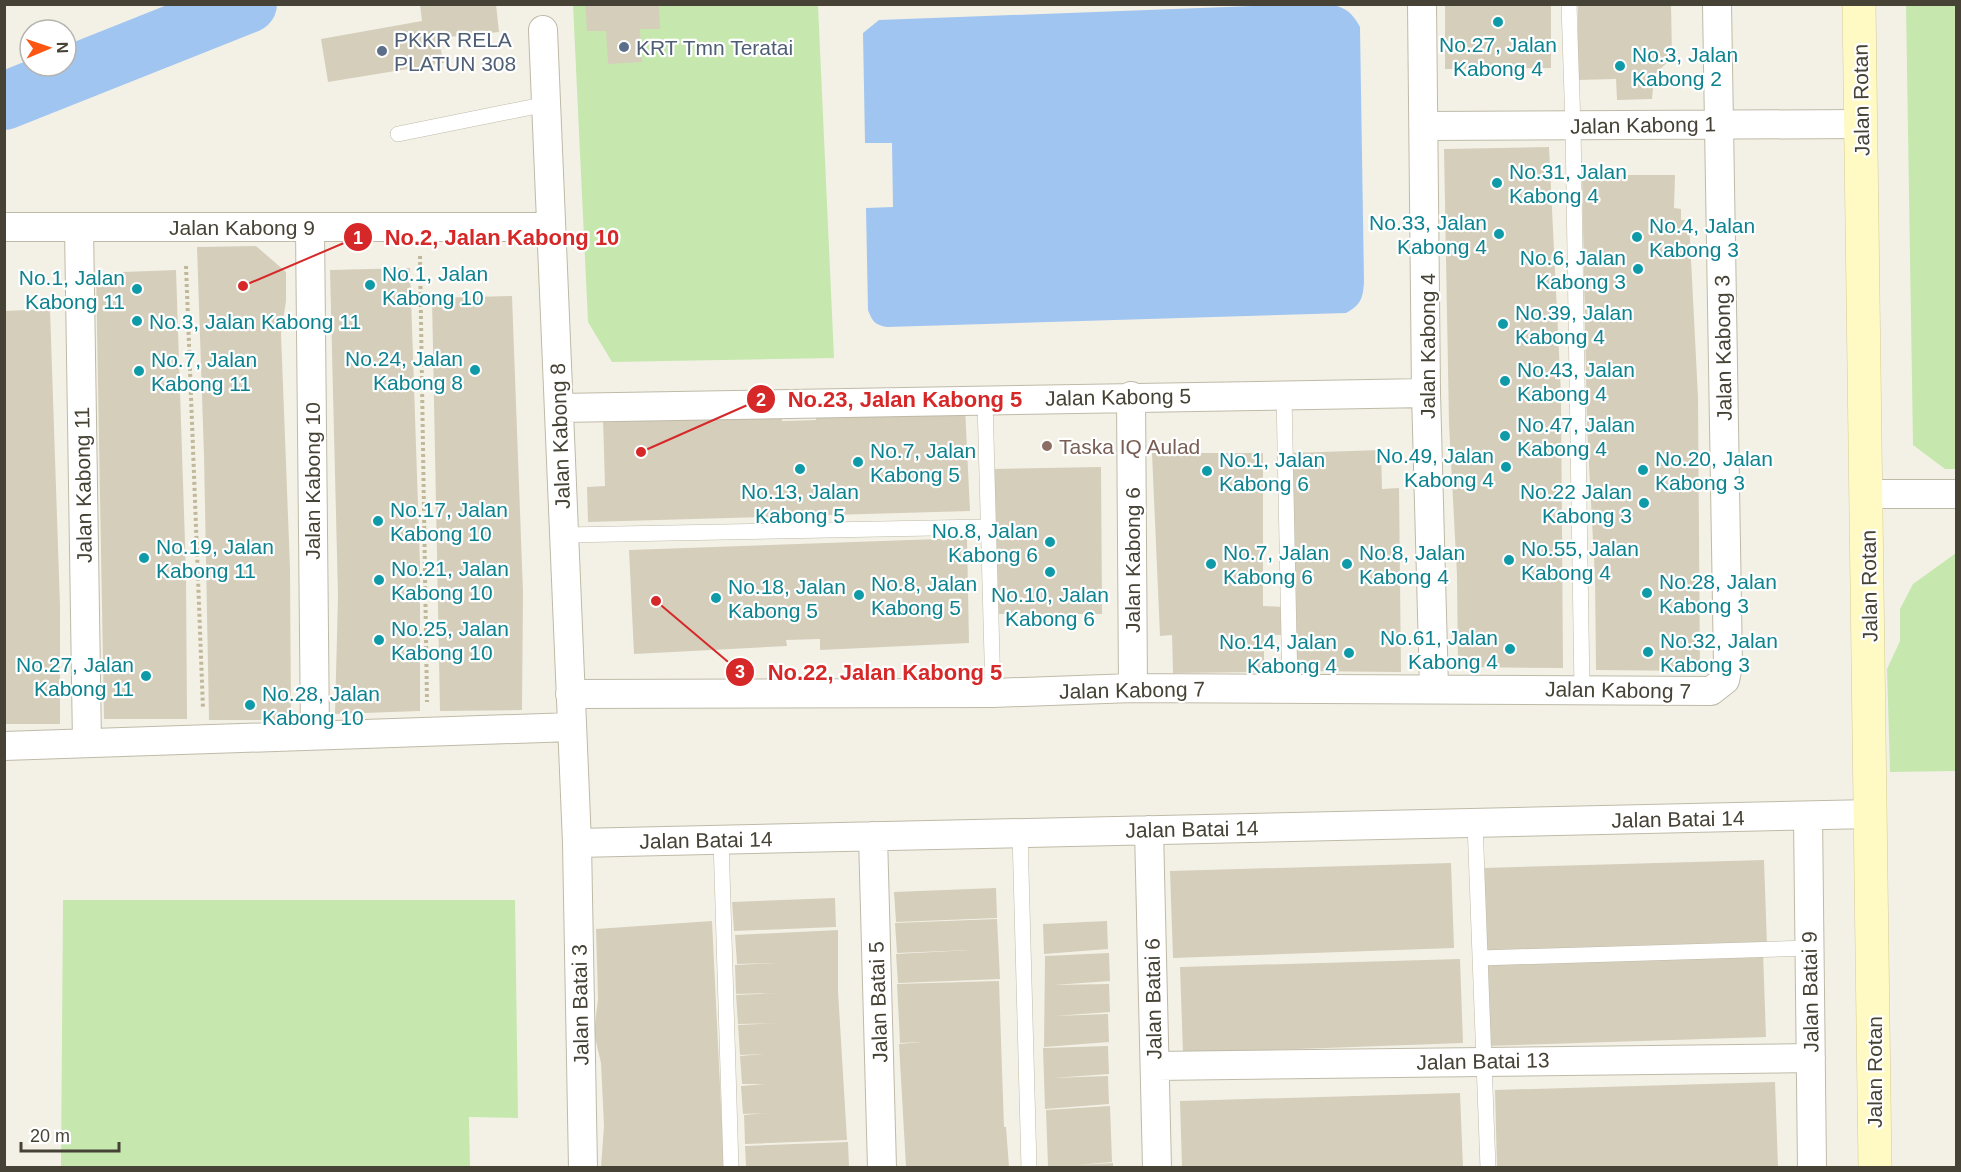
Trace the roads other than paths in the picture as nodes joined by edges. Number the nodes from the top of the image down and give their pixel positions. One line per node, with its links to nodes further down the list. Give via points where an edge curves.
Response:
1 (1422, 4): 9 (street, Jalan Kabong 4)
2 (1569, 4): 10 (lane)
3 (1717, 4): 7 (street, Jalan Kabong 3)
4 (1859, 4): 8 (street, Jalan Rotan)
5 (543, 30): 6 (street, Jalan Kabong 8)
6 (547, 104): 11 (lane); 15 (street, Jalan Kabong 8)
7 (1720, 124): 8 (street, Jalan Kabong 1); 10 (street, Jalan Kabong 1); 25 (street, Jalan Kabong 3, via 1728,666)
8 (1861, 124): 21 (street, Jalan Rotan)
9 (1425, 126): 10 (street, Jalan Kabong 1); 16 (street, Jalan Kabong 4)
10 (1573, 127): 29 (lane)
11 (398, 135)
12 (4, 227): 13 (street, Jalan Kabong 9)
13 (79, 227): 14 (street, Jalan Kabong 9); 34 (street, Jalan Kabong 11)
14 (310, 227): 15 (street, Jalan Kabong 9); 33 (street, Jalan Kabong 10)
15 (551, 227): 20 (street, Jalan Kabong 8)
16 (1426, 393): 17 (street, Jalan Kabong 5); 28 (street, Jalan Kabong 4)
17 (1284, 394): 18 (street, Jalan Kabong 5); 27 (lane)
18 (1131, 396): 19 (street, Jalan Kabong 5); 26 (street, Jalan Kabong 6)
19 (985, 401): 20 (street, Jalan Kabong 5); 23 (lane)
20 (559, 408): 24 (street, Jalan Kabong 8)
21 (1868, 494): 22 (street); 36 (street, Jalan Rotan)
22 (1956, 494)
23 (986, 526): 24 (lane); 30 (lane)
24 (564, 535): 31 (street, Jalan Kabong 8)
25 (1725, 680): 29 (street, Jalan Kabong 7, via 1711,691)
26 (1133, 688): 27 (street, Jalan Kabong 7); 30 (street, Jalan Kabong 7)
27 (1290, 688): 28 (street, Jalan Kabong 7)
28 (1434, 688): 29 (street, Jalan Kabong 7)
29 (1582, 690)
30 (993, 693): 31 (street, Jalan Kabong 7)
31 (570, 694): 32 (street, Jalan Kabong 8)
32 (572, 727): 33 (street); 43 (street, Jalan Kabong 8)
33 (315, 735): 34 (street)
34 (87, 743): 35 (street)
35 (4, 746)
36 (1872, 814): 37 (street, Jalan Batai 14); 56 (street, Jalan Rotan)
37 (1808, 816): 38 (street, Jalan Batai 14); 44 (street, Jalan Batai 9)
38 (1475, 823): 39 (street, Jalan Batai 14); 45 (lane)
39 (1149, 830): 40 (street, Jalan Batai 14); 48 (street, Jalan Batai 6)
40 (1020, 833): 41 (street, Jalan Batai 14); 52 (lane)
41 (873, 836): 42 (street, Jalan Batai 14); 51 (street, Jalan Batai 5)
42 (721, 839): 43 (street, Jalan Batai 14); 50 (lane)
43 (577, 843): 49 (street, Jalan Batai 3)
44 (1809, 948): 45 (lane); 46 (street, Jalan Batai 9)
45 (1480, 958): 47 (lane)
46 (1811, 1058): 47 (street, Jalan Batai 13); 55 (street, Jalan Batai 9)
47 (1483, 1061): 48 (street, Jalan Batai 13); 54 (lane)
48 (1155, 1066): 53 (street, Jalan Batai 6)
49 (583, 1167)
50 (731, 1167)
51 (882, 1167)
52 (1029, 1167)
53 (1157, 1167)
54 (1488, 1167)
55 (1812, 1167)
56 (1875, 1167)

